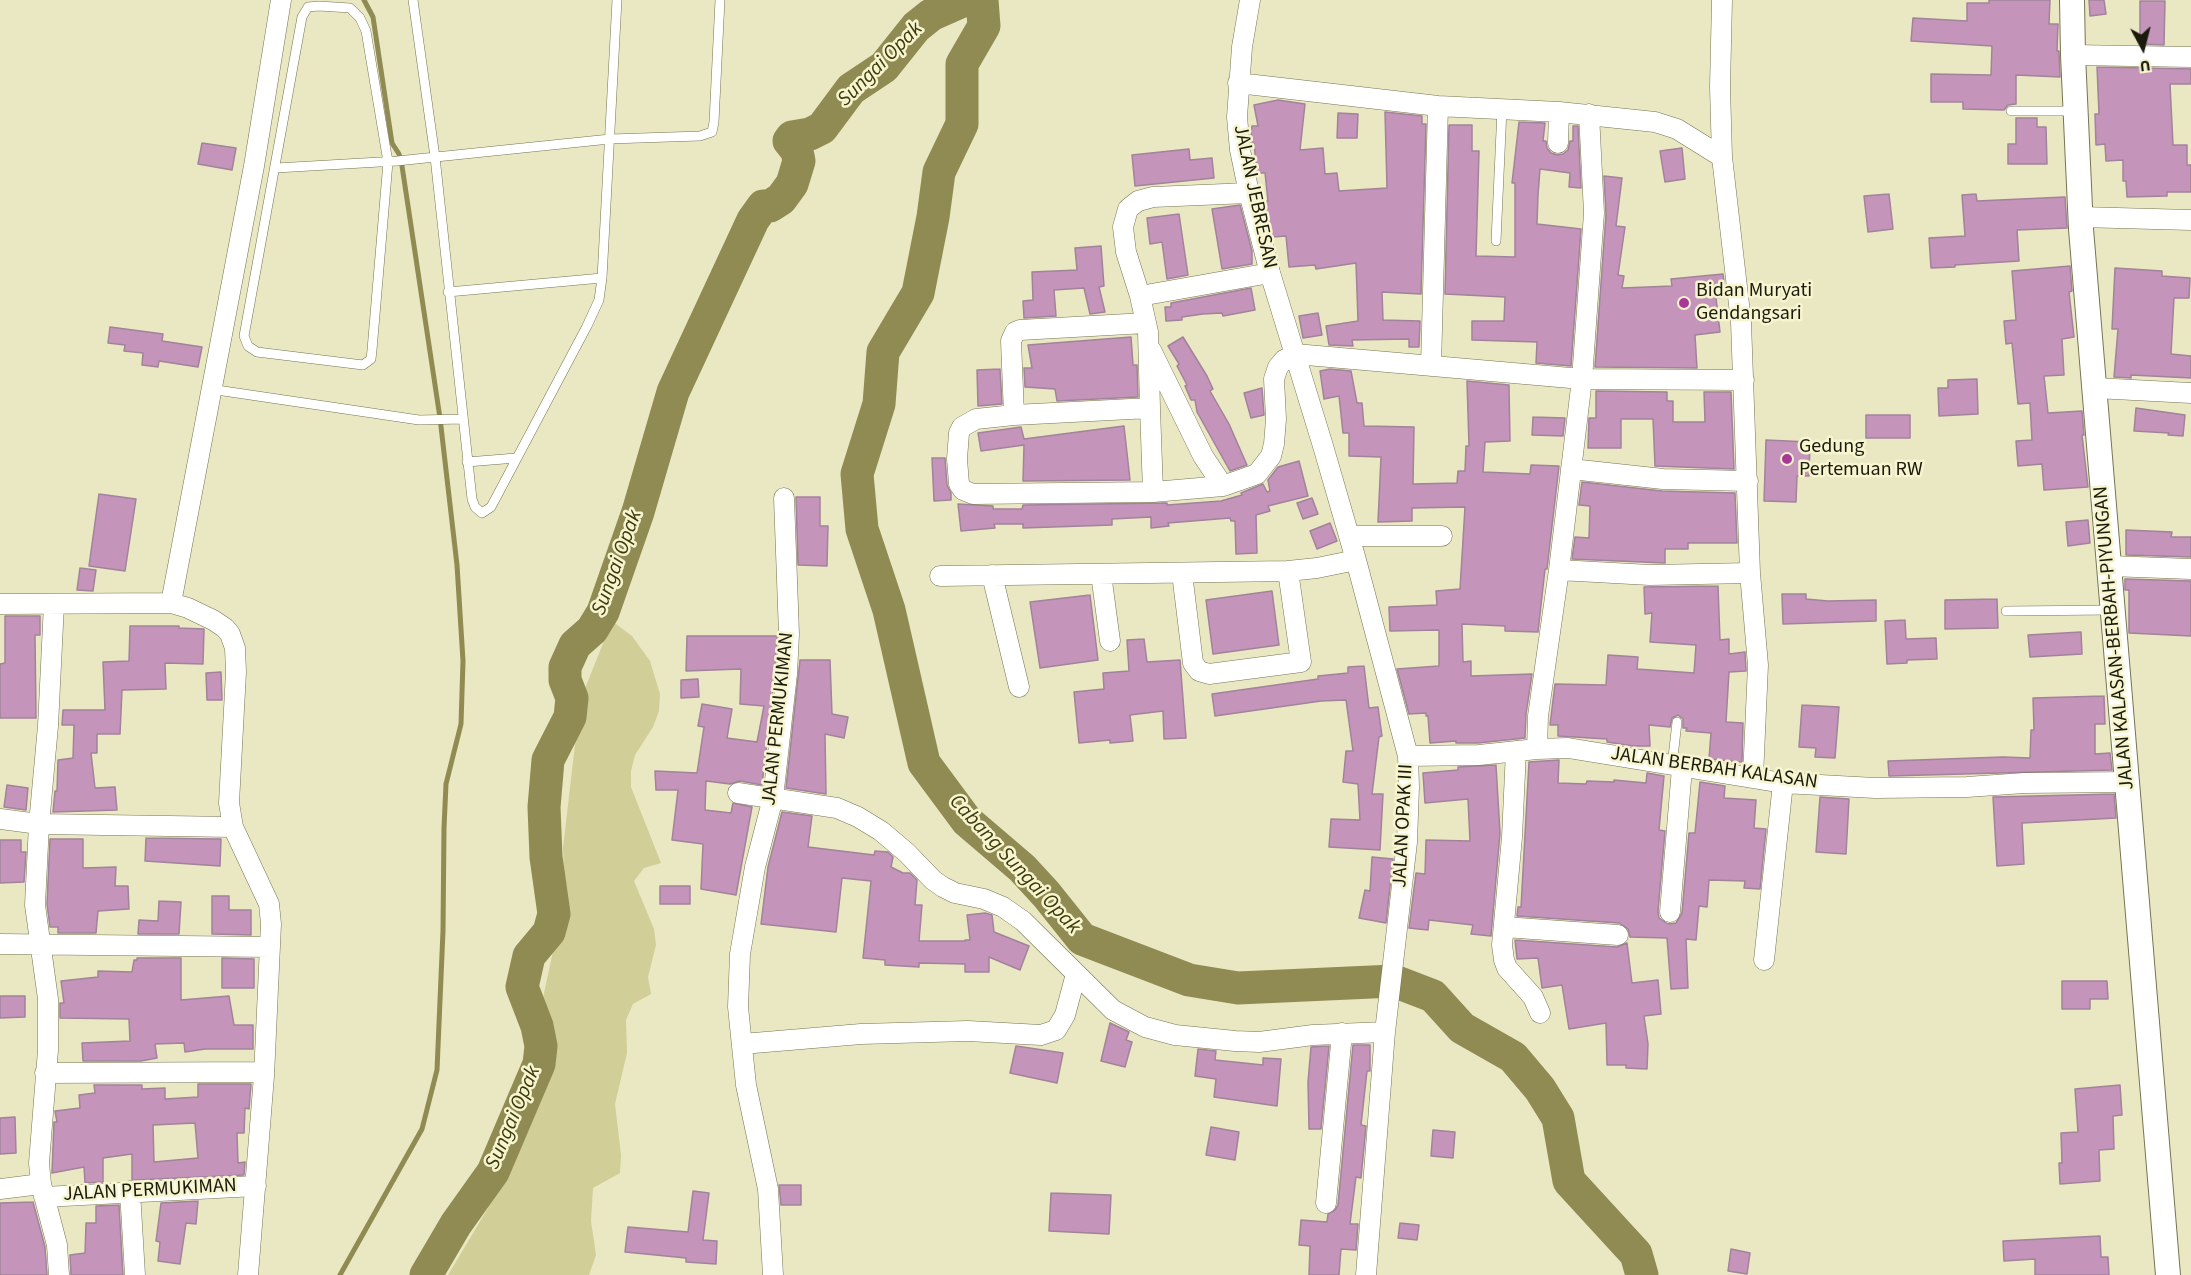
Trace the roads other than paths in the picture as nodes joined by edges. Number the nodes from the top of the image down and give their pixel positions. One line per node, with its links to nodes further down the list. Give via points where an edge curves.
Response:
1 (281, 0): 38 (street, via 254,166)
2 (413, 0): 20 (lane)
3 (617, 0): 17 (lane)
4 (720, 0): 17 (lane, via 711,132 700,136)
5 (1250, 0): 10 (street, JALAN JEBRESAN)
6 (1722, 0): 19 (street)
7 (2072, 0): 8 (street, JALAN KALASAN-BERBAH-PIYUNGAN)
8 (2073, 55): 9 (street); 14 (street, JALAN KALASAN-BERBAH-PIYUNGAN)
9 (2191, 57)
10 (1238, 83): 11 (street); 23 (street, JALAN JEBRESAN, via 1240,150)
11 (1438, 106): 12 (street); 34 (street)
12 (1502, 109): 15 (street); 26 (lane)
13 (2011, 111): 14 (lane)
14 (2075, 111): 24 (street, JALAN KALASAN-BERBAH-PIYUNGAN)
15 (1558, 112): 16 (street); 18 (street)
16 (1589, 114): 19 (street, via 1655,122 1677,129); 35 (street, via 1594,213)
17 (610, 139): 20 (lane); 28 (lane)
18 (1558, 143)
19 (1722, 156): 36 (street)
20 (435, 157): 21 (lane); 29 (lane)
21 (392, 162): 22 (lane); 22 (lane, via 366,31 360,18 350,8 319,6 308,8 302,17); 22 (lane, via 371,359 363,365 257,352 248,346 244,336 246,320)
22 (276, 168)
23 (1249, 193): 27 (street, JALAN JEBRESAN); 30 (street, via 1153,197 1128,209 1123,227 1126,252)
24 (2080, 217): 25 (street); 37 (street, JALAN KALASAN-BERBAH-PIYUNGAN)
25 (2191, 220)
26 (1496, 241)
27 (1270, 273): 30 (street); 33 (street, JALAN JEBRESAN)
28 (602, 278): 29 (lane); 43 (lane, via 599,300 587,327)
29 (448, 292): 42 (lane)
30 (1140, 296): 31 (street)
31 (1146, 323): 32 (street); 41 (street, via 1015,333 1011,342)
32 (1149, 345): 40 (street); 47 (street, via 1203,456)
33 (1296, 354): 34 (street); 47 (street, via 1284,360 1274,379 1276,419 1271,456 1257,474); 50 (street, JALAN OPAK III)
34 (1431, 366): 35 (street)
35 (1582, 379): 36 (street); 45 (street)
36 (1744, 380): 46 (street)
37 (2095, 388): 39 (street); 53 (street, JALAN KALASAN-BERBAH-PIYUNGAN)
38 (210, 389): 42 (lane, via 419,420); 62 (street)
39 (2191, 393)
40 (1150, 408): 41 (street); 48 (street)
41 (1014, 415): 48 (street, via 976,419 962,427 957,459 959,484 967,493)
42 (463, 419): 44 (lane)
43 (516, 458): 44 (lane); 44 (lane, via 491,507 482,513 472,499)
44 (467, 462)
45 (1571, 469): 46 (street, via 1663,479); 55 (street)
46 (1748, 481): 58 (street)
47 (1223, 486): 48 (street)
48 (1153, 492)
49 (784, 498): 78 (street, JALAN PERMUKIMAN, via 789,634)
50 (1349, 536): 51 (street); 52 (street, JALAN OPAK III)
51 (1442, 536)
52 (1356, 560): 56 (street); 72 (street, JALAN OPAK III)
53 (2109, 566): 54 (street); 65 (street, JALAN KALASAN-BERBAH-PIYUNGAN)
54 (2191, 569)
55 (1559, 570): 58 (street, via 1650,575); 70 (street, via 1538,716)
56 (1288, 571): 57 (street); 57 (street, via 1301,662 1209,674 1199,671 1193,663)
57 (1182, 573): 59 (street)
58 (1750, 573): 74 (street, via 1758,665)
59 (1101, 574): 60 (street); 67 (street)
60 (992, 575): 61 (street); 68 (street)
61 (940, 576)
62 (171, 603): 64 (street); 81 (street, via 225,628 235,648 229,802)
63 (0, 604): 64 (street)
64 (54, 604): 80 (street)
65 (2113, 610): 66 (lane); 75 (street, JALAN KALASAN-BERBAH-PIYUNGAN)
66 (2006, 611)
67 (1110, 641)
68 (1019, 687)
69 (1677, 722): 73 (lane)
70 (1537, 749): 71 (street, JALAN BERBAH KALASAN); 73 (street, JALAN BERBAH KALASAN, via 1568,748)
71 (1516, 751): 72 (street, JALAN BERBAH KALASAN); 83 (street)
72 (1408, 756): 91 (street, JALAN OPAK III, via 1407,842)
73 (1677, 767): 74 (street, JALAN BERBAH KALASAN); 82 (street)
74 (1753, 777): 76 (street, JALAN BERBAH KALASAN)
75 (2128, 782): 76 (street, JALAN BERBAH KALASAN, via 1875,788); 106 (street, JALAN KALASAN-BERBAH-PIYUNGAN)
76 (1783, 783): 88 (street)
77 (738, 793): 78 (street)
78 (773, 798): 89 (street, via 837,808 858,817 881,831 943,887 1003,906); 93 (street, JALAN PERMUKIMAN, via 755,867 740,954 738,1007)
79 (0, 819): 80 (street)
80 (39, 824): 81 (street); 86 (street, via 35,905)
81 (233, 827): 87 (street, via 269,904)
82 (1670, 912)
83 (1503, 927): 84 (street); 90 (street, via 1507,968 1533,997)
84 (1618, 935)
85 (0, 944): 86 (street)
86 (41, 946): 87 (street); 95 (street, via 48,999)
87 (270, 947): 94 (street)
88 (1764, 960)
89 (1076, 974): 92 (street, via 1113,1010 1145,1027 1174,1035 1259,1042); 93 (street, via 1065,1015 1056,1030 1041,1035 968,1031 861,1034)
90 (1540, 1013)
91 (1386, 1023): 92 (street); 105 (street, JALAN OPAK III)
92 (1342, 1033): 100 (street)
93 (742, 1044): 104 (street, JALAN PERMUKIMAN, via 746,1085 768,1190)
94 (264, 1072): 95 (street); 96 (street)
95 (45, 1073): 98 (street, via 39,1138)
96 (256, 1186): 99 (street, JALAN PERMUKIMAN); 103 (street)
97 (0, 1189): 98 (street, JALAN PERMUKIMAN)
98 (42, 1191): 99 (street, JALAN PERMUKIMAN); 101 (street, via 57,1245)
99 (130, 1191): 102 (street)
100 (1326, 1203)
101 (59, 1275)
102 (135, 1275)
103 (248, 1275)
104 (773, 1275)
105 (1366, 1275)
106 (2168, 1275)

